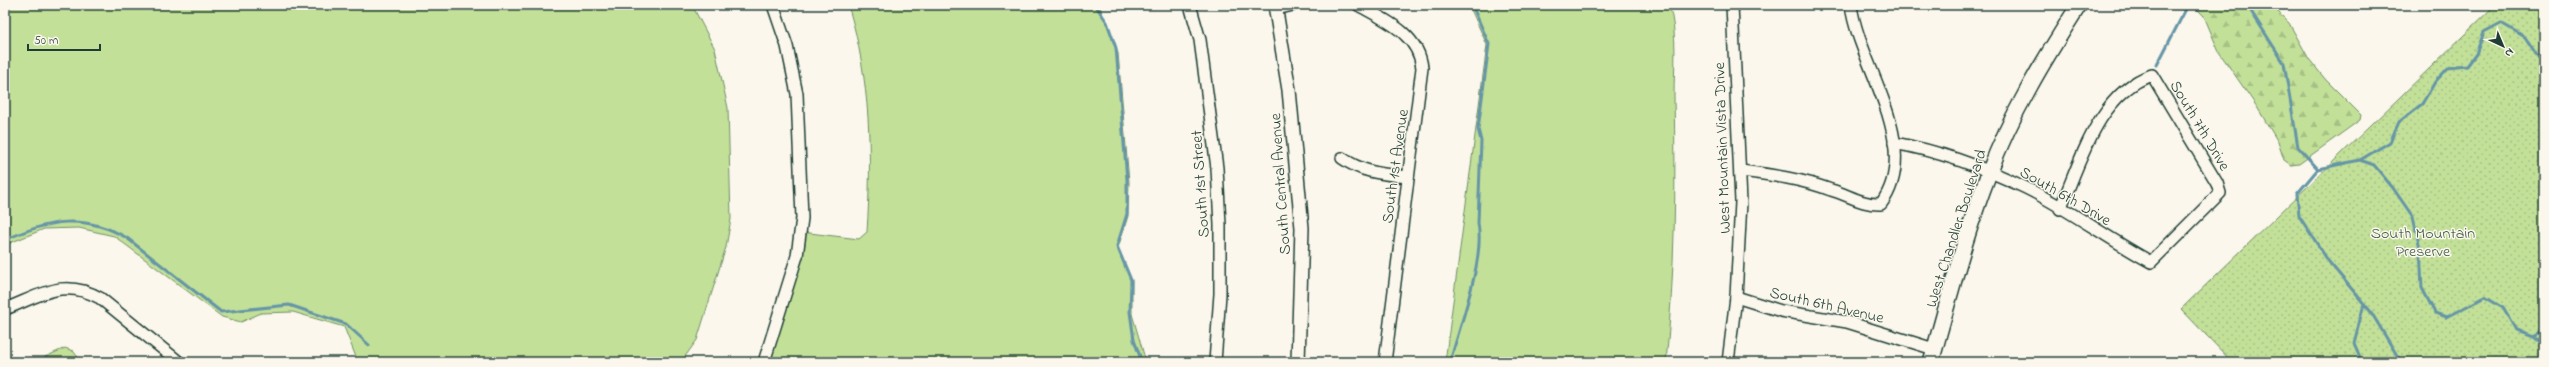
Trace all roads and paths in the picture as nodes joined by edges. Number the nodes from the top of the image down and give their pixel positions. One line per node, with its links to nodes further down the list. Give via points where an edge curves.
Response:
1 (773, 5): 20 (street, via 787,46 798,94 802,218 797,256)
2 (1190, 5): 21 (street, South 1st Street, via 1200,40 1217,168 1220,294)
3 (1293, 5): 8 (street)
4 (1358, 5): 13 (street, South 1st Avenue, via 1402,31 1421,55 1421,86)
5 (1732, 5): 11 (street, West Mountain Vista Drive)
6 (1851, 5): 9 (street, via 1888,113)
7 (2079, 5): 12 (main road, West Chandler Boulevard, via 2022,102)
8 (1276, 7): 22 (street, South Central Avenue, via 1289,90 1302,221)
9 (1894, 143): 11 (street, via 1890,191 1881,204 1868,204 1831,189 1777,175); 12 (street, South 6th Drive, via 1936,151)
10 (1342, 158): 13 (street, via 1355,168 1367,172)
11 (1741, 172): 16 (street, West Mountain Vista Drive)
12 (1989, 173): 14 (street, South 6th Drive, via 2027,189); 18 (main road, West Chandler Boulevard)
13 (1408, 177): 23 (street, South 1st Avenue)
14 (2060, 209): 15 (street, South 6th Drive); 15 (street, South 7th Drive, via 2106,111 2140,79 2152,75 2217,183 2220,193)
15 (2151, 262)
16 (1736, 297): 18 (street, South 6th Avenue, via 1781,312 1847,322); 24 (street, West Mountain Vista Drive)
17 (5, 309): 19 (street, via 46,292 65,288 87,291 100,298)
18 (1932, 356)
19 (179, 362)
20 (764, 362)
21 (1215, 362)
22 (1298, 362)
23 (1385, 362)
24 (1728, 362)

